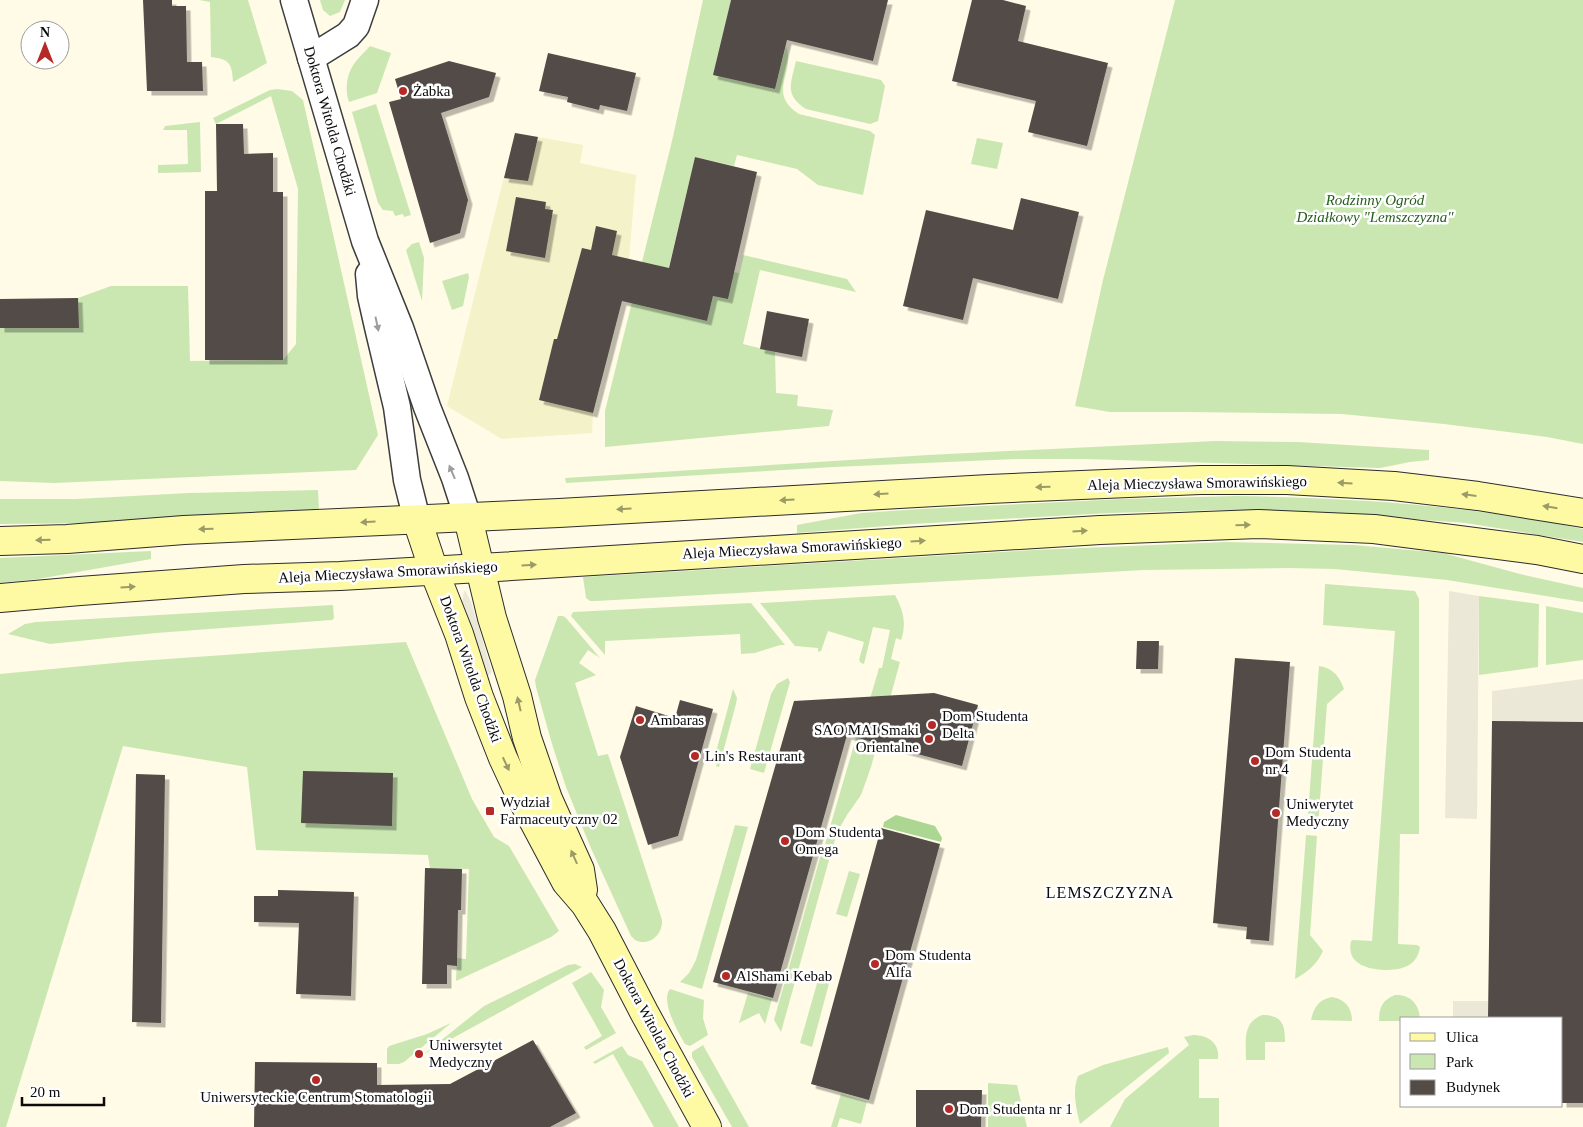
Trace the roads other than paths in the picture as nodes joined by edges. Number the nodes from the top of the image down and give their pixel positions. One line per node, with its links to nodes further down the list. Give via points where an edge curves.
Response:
1 (294, 0): 3 (street, Doktora Witolda Chodźki)
2 (365, 0): 3 (street, via 356,26 348,35)
3 (311, 58): 4 (street, Doktora Witolda Chodźki)
4 (365, 241): 6 (street, Doktora Witolda Chodźki, one-way to 4, via 394,309); 7 (street, Doktora Witolda Chodźki, one-way to 7, via 371,296 397,407 407,480)
5 (1583, 513): 6 (main road, Aleja Mieczysława Smorawińskiego, one-way to 6, via 1394,486 1287,480 1200,480)
6 (468, 518): 7 (main road, Aleja Mieczysława Smorawińskiego); 10 (main road, Doktora Witolda Chodźki)
7 (417, 520): 8 (main road, Aleja Mieczysława Smorawińskiego, one-way to 8); 11 (main road, Doktora Witolda Chodźki)
8 (0, 541)
9 (1583, 559): 10 (main road, Aleja Mieczysława Smorawińskiego, one-way to 9, via 1258,524 1391,531)
10 (480, 568): 11 (main road, Aleja Mieczysława Smorawińskiego); 13 (main road, Doktora Witolda Chodźki, one-way to 10, via 580,870 548,799 527,738)
11 (434, 571): 12 (main road, Aleja Mieczysława Smorawińskiego, one-way to 11, via 244,579); 13 (main road, Doktora Witolda Chodźki, one-way to 13, via 460,634 503,758 566,882)
12 (0, 598)
13 (585, 904): 14 (main road, Doktora Witolda Chodźki)
14 (708, 1127)

